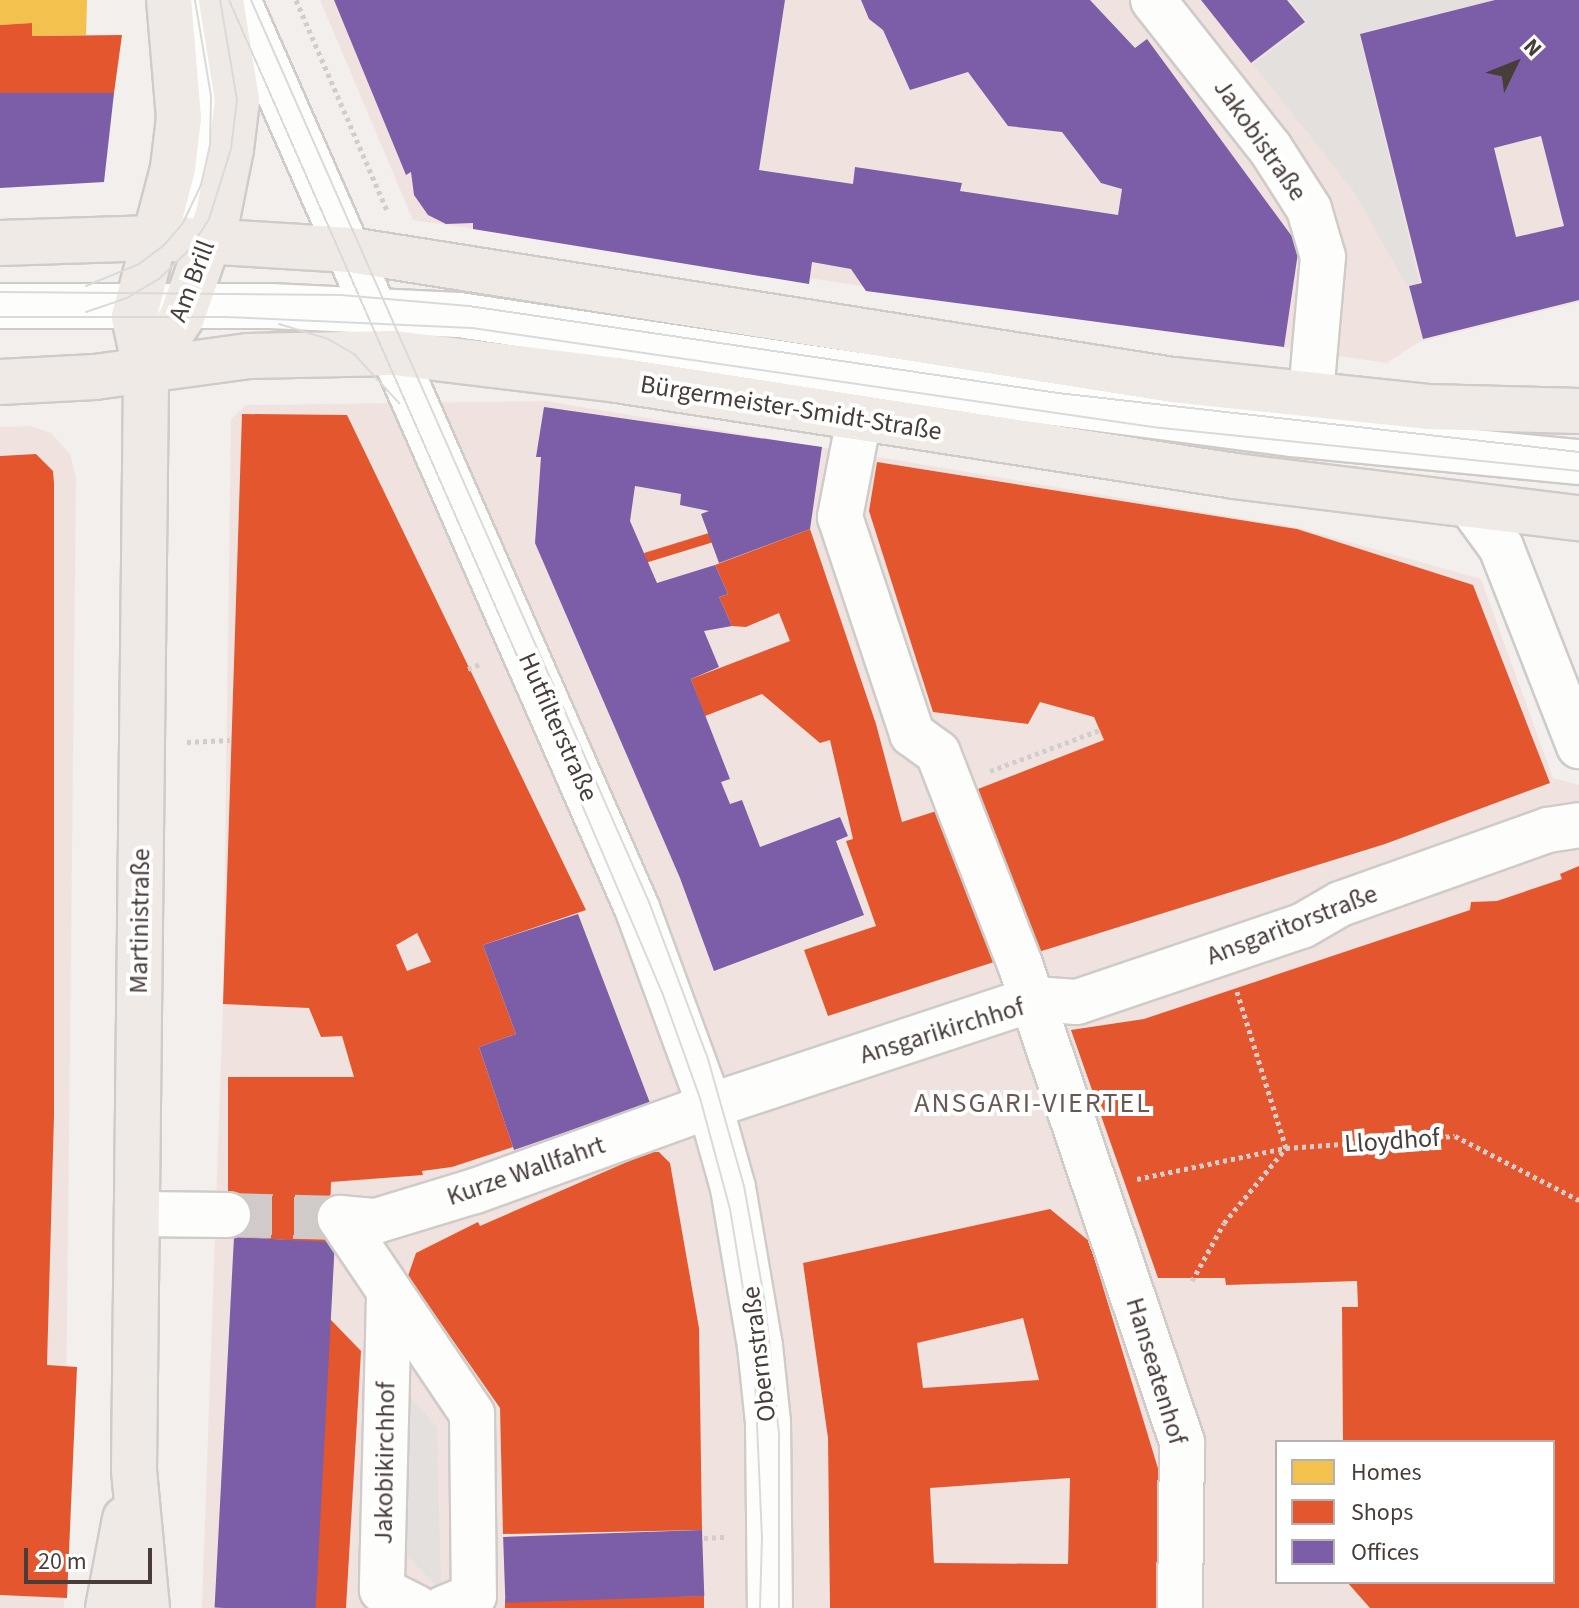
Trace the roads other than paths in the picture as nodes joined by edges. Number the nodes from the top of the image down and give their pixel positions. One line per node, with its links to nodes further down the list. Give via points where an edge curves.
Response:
1 (169, 0): 6 (main road, Am Brill, via 179,118)
2 (195, 0): 6 (street, via 211,96 210,145 189,210)
3 (221, 0): 8 (main road, Am Brill, via 237,100)
4 (238, 0): 9 (street, Hutfilterstraße)
5 (1153, 0): 17 (street, Jakobistraße, via 1270,148 1309,209 1323,257)
6 (154, 238): 7 (main road); 8 (main road); 11 (main road, Am Brill)
7 (0, 243)
8 (208, 243): 9 (main road); 12 (main road, Am Brill)
9 (350, 250): 13 (street, Hutfilterstraße); 17 (main road, via 1173,380)
10 (0, 306): 11 (street)
11 (137, 306): 12 (street); 15 (main road, Am Brill, via 134,317)
12 (186, 306): 13 (street); 15 (main road, Am Brill)
13 (375, 310): 14 (street, Hutfilterstraße); 20 (street, via 459,315 1217,425)
14 (394, 353): 15 (main road, Bürgermeister-Smidt-Straße, via 248,356); 19 (main road, Bürgermeister-Smidt-Straße, via 617,380); 27 (street, Hutfilterstraße, via 637,908)
15 (146, 372): 16 (main road, Bürgermeister-Smidt-Straße); 28 (main road, Martinistraße)
16 (0, 382)
17 (1311, 394): 18 (main road, via 1428,407)
18 (1579, 411)
19 (859, 419): 21 (main road, Bürgermeister-Smidt-Straße, via 998,443); 26 (street, via 840,517 912,734 938,753)
20 (1579, 462)
21 (1471, 506): 22 (main road, Bürgermeister-Smidt-Straße); 23 (street, via 1501,547)
22 (1573, 512)
23 (1579, 746)
24 (1579, 792): 25 (street, Ansgaritorstraße)
25 (1564, 828): 26 (street, Ansgaritorstraße, via 1340,904 1302,926 1077,1002)
26 (1033, 999): 27 (street, Ansgarikirchhof); 31 (street, Ansgarikirchhof)
27 (710, 1106): 30 (street, Kurze Wallfahrt, via 376,1221); 38 (street, Obernstraße, via 733,1188 760,1346 768,1422)
28 (138, 1214): 29 (street); 33 (main road, Martinistraße)
29 (228, 1215)
30 (340, 1218): 32 (street, Jakobikirchhof)
31 (1113, 1233): 39 (street, Hanseatenhof, via 1182,1442)
32 (389, 1296): 36 (street, Jakobikirchhof, via 382,1590); 37 (street, Jakobikirchhof, via 472,1414 474,1596)
33 (134, 1470): 34 (main road, Martinistraße); 35 (main road, Martinistraße)
34 (108, 1608)
35 (147, 1608)
36 (417, 1608)
37 (444, 1608)
38 (770, 1608)
39 (1180, 1608)

